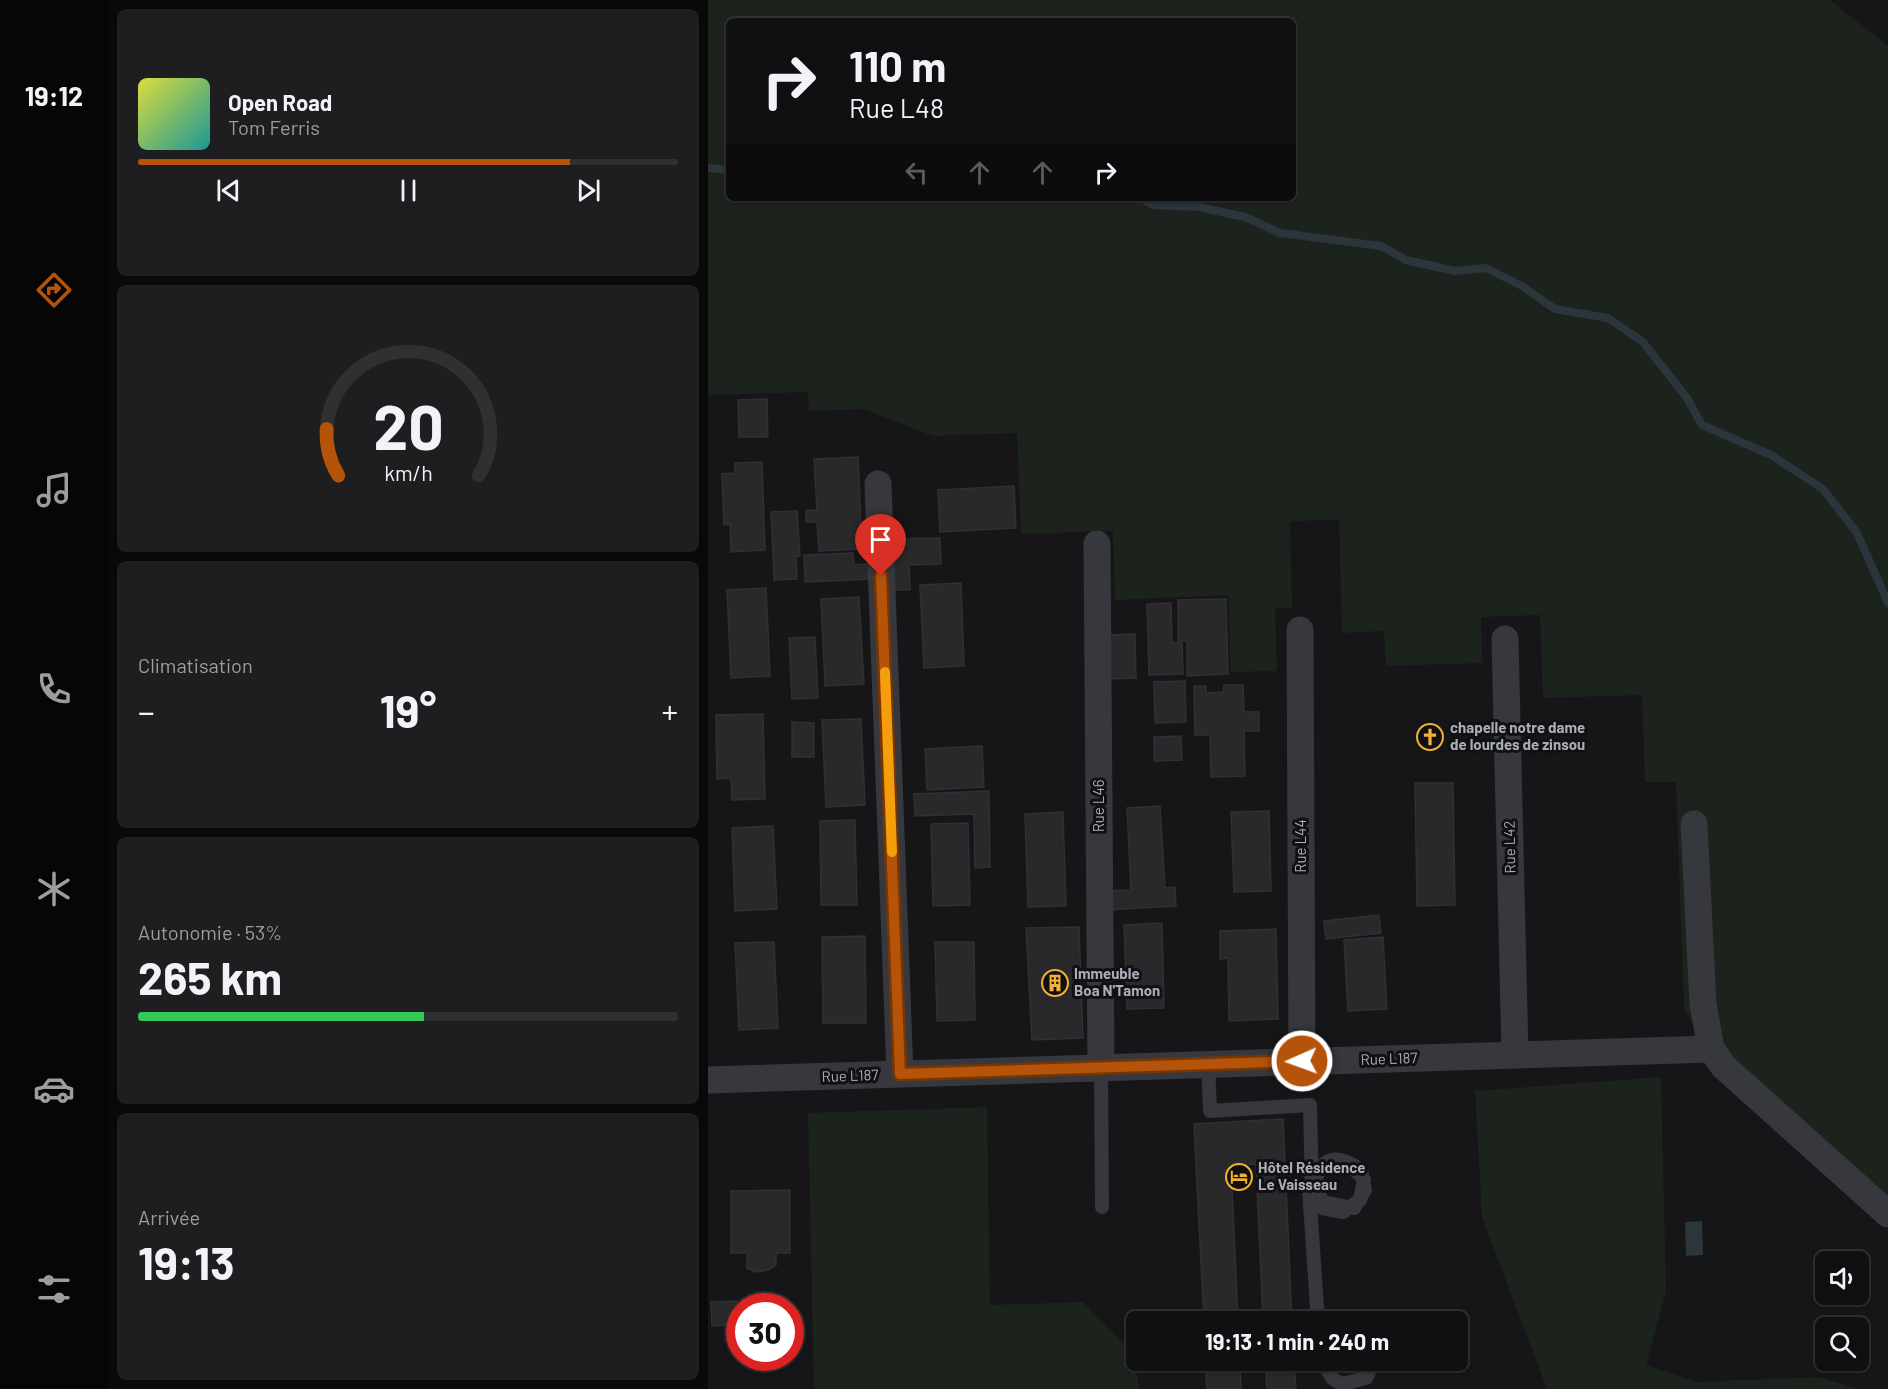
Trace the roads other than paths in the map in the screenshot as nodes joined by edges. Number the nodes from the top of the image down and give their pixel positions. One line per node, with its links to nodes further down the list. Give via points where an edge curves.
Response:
1 (878, 484): 11 (street)
2 (1097, 544): 10 (street, Rue L46)
3 (1300, 630): 8 (street, Rue L44)
4 (1505, 639): 7 (street, Rue L42)
5 (1694, 824): 6 (street, via 1703,1004)
6 (1711, 1049): 7 (street, Rue L187); 26 (street, via 1724,1067)
7 (1515, 1055): 8 (street, Rue L187)
8 (1302, 1061): 9 (street, Rue L187)
9 (1208, 1064): 10 (street, Rue L187); 15 (lane, via 1210,1111 1310,1105)
10 (1101, 1068): 11 (street, Rue L187); 23 (lane)
11 (900, 1074): 12 (street, Rue L187)
12 (708, 1080)
13 (1363, 1178): 25 (lane, via 1355,1169 1340,1163 1321,1168 1316,1177 1315,1186 1323,1202)
14 (1363, 1178): 17 (lane, via 1361,1170 1348,1161 1331,1160 1316,1169)
15 (1312, 1182)
16 (1312, 1182): 24 (lane, via 1312,1194 1322,1208 1344,1212)
17 (1312, 1182)
18 (1312, 1182): 27 (lane, via 1309,1189)
19 (1364, 1182): 21 (lane)
20 (1364, 1182): 22 (lane)
21 (1360, 1198)
22 (1360, 1198)
23 (1102, 1207)
24 (1349, 1208)
25 (1349, 1208)
26 (1888, 1214)
27 (1317, 1311)
28 (1328, 1371): 29 (lane, via 1342,1384 1366,1378)
29 (1370, 1371)

